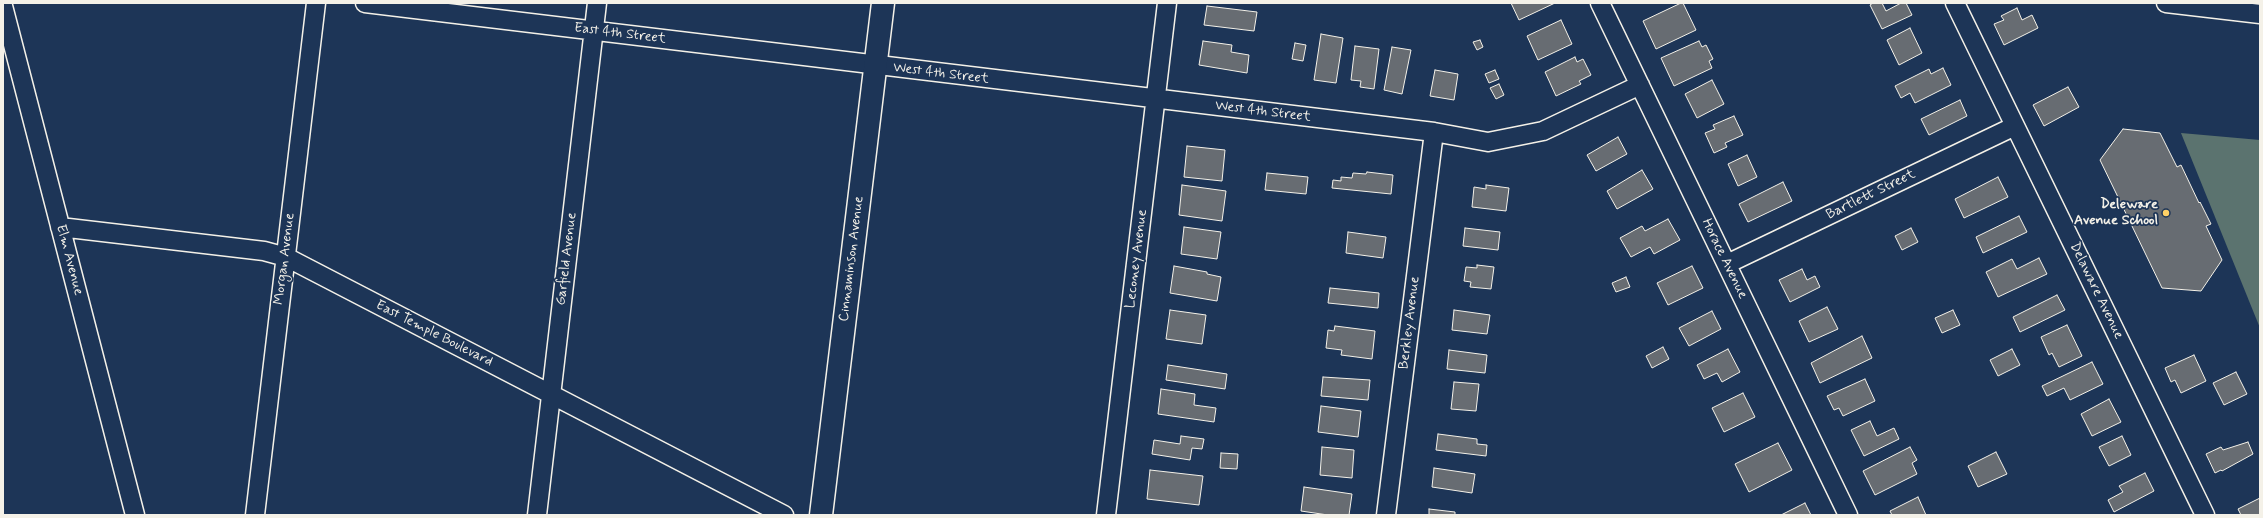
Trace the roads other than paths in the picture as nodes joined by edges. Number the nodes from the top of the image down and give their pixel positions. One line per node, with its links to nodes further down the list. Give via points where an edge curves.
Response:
1 (316, 3): 18 (street, Morgan Avenue)
2 (365, 3): 11 (street, East 4th Street)
3 (597, 3): 11 (street, Garfield Avenue)
4 (883, 3): 12 (street, Cinnaminson Avenue)
5 (1167, 3): 14 (street, Leconey Avenue)
6 (1600, 3): 13 (street, Horace Avenue)
7 (1955, 3): 15 (street, Delaware Avenue)
8 (2166, 3): 10 (street)
9 (3, 6): 17 (street, Elm Avenue)
10 (2260, 14)
11 (594, 31): 12 (street, East 4th Street); 20 (street, Garfield Avenue)
12 (875, 66): 14 (street, West 4th Street); 25 (street, Cinnaminson Avenue)
13 (1640, 85): 16 (street, West 4th Street, via 1571,119 1531,134 1488,142); 19 (street, Horace Avenue)
14 (1156, 99): 16 (street, West 4th Street); 26 (street, Leconey Avenue)
15 (2015, 126): 19 (street, Bartlett Street); 29 (street, Delaware Avenue)
16 (1434, 132): 27 (street, Berkley Avenue)
17 (60, 227): 18 (street, East Temple Boulevard, via 264,250); 21 (street, Elm Avenue)
18 (286, 257): 20 (street, East Temple Boulevard); 22 (street, Morgan Avenue)
19 (1727, 264): 28 (street, Horace Avenue)
20 (551, 395): 23 (street, Garfield Avenue); 24 (street, East Temple Boulevard)
21 (135, 515)
22 (255, 515)
23 (537, 515)
24 (784, 515)
25 (822, 515)
26 (1106, 515)
27 (1386, 515)
28 (1848, 515)
29 (2205, 515)

